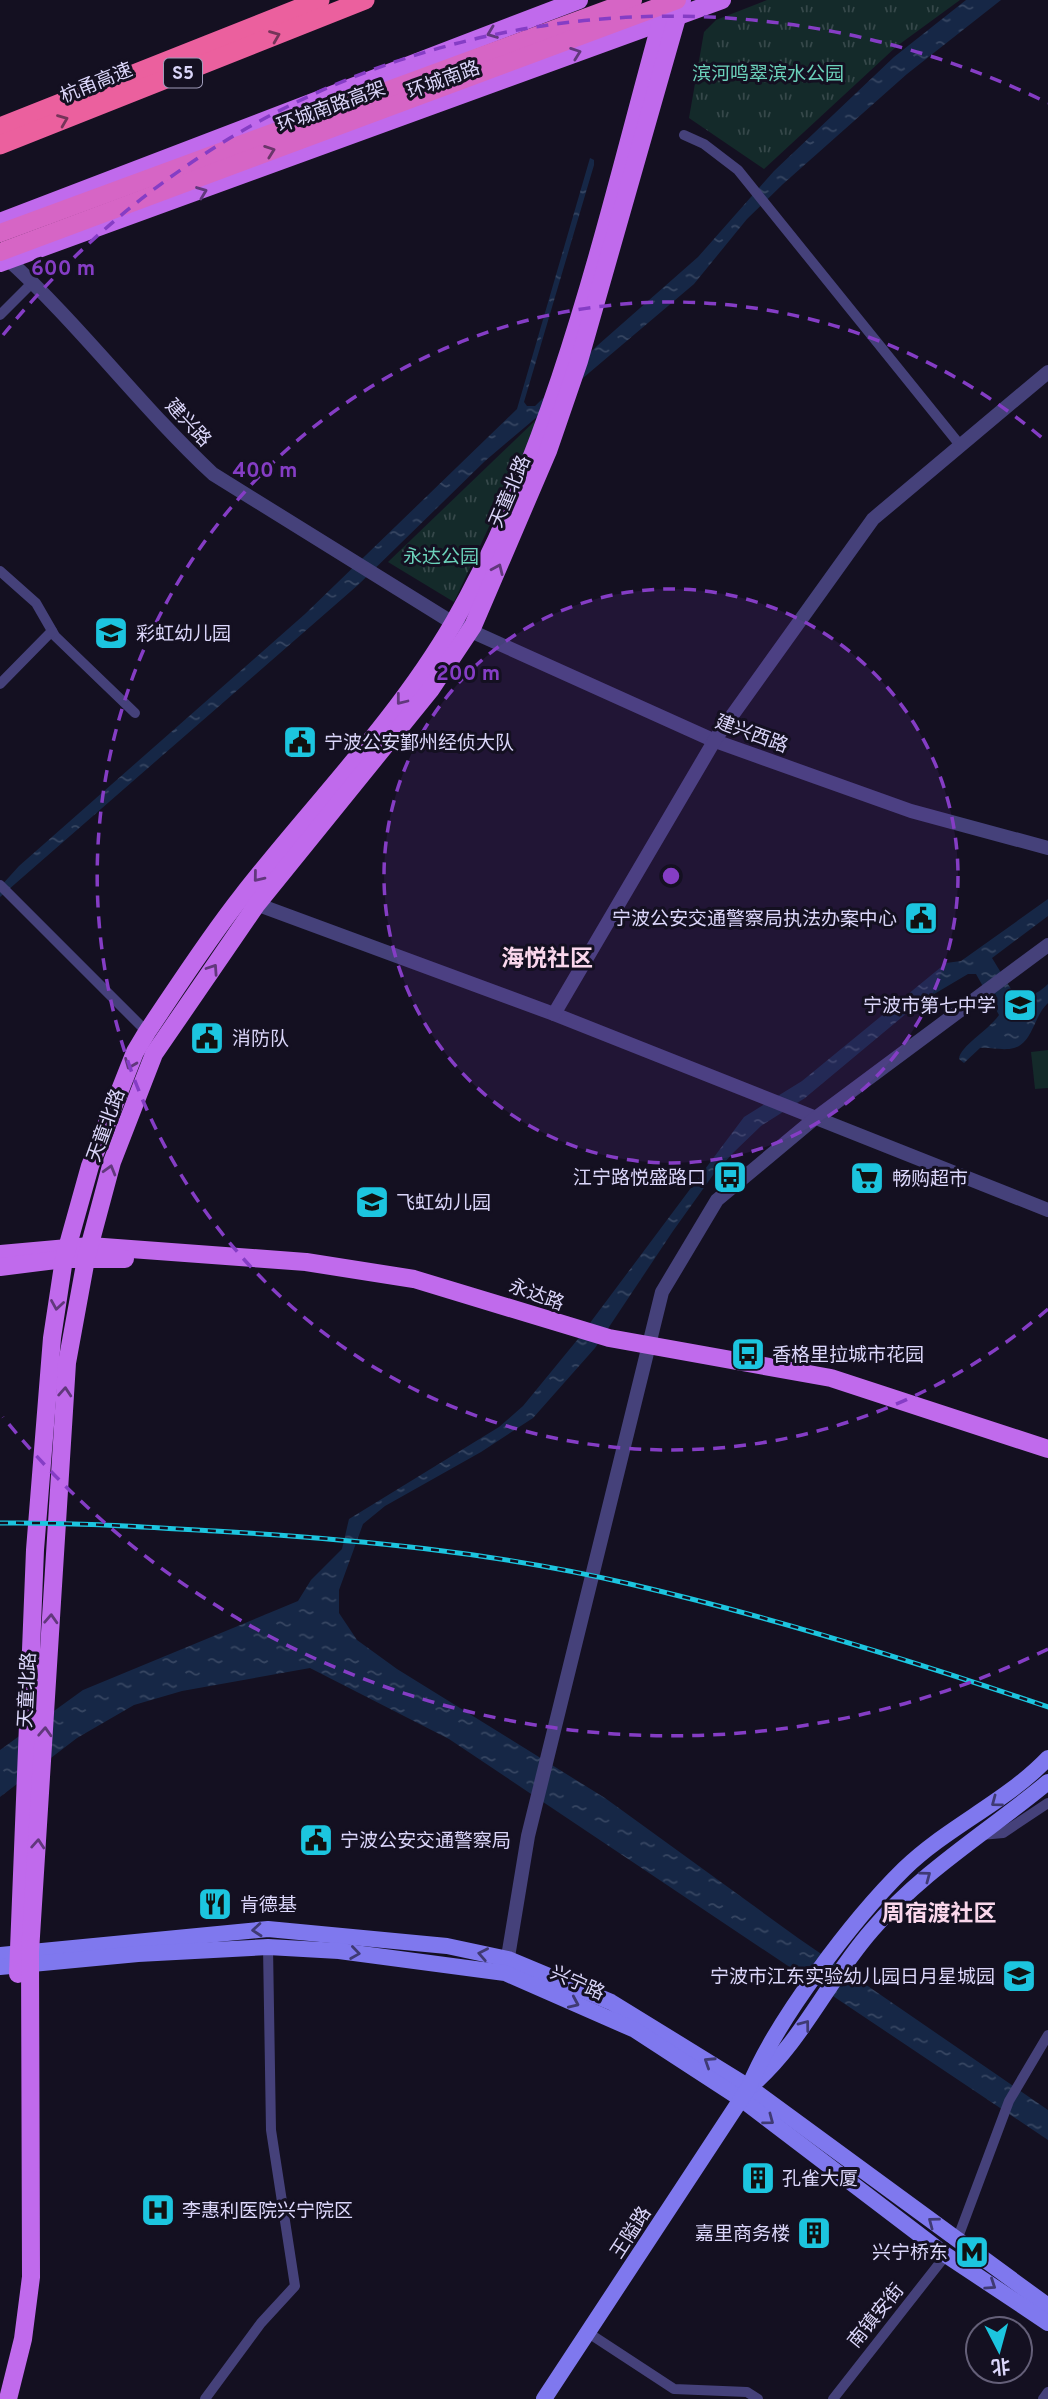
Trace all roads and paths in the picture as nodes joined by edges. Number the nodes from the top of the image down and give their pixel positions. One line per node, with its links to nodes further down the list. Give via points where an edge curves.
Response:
1 (320, 0): 8 (highway, 杭甬高速 / S5)
2 (365, 0): 10 (highway, 杭甬高速 / S5, one-way to 2)
3 (579, 0): 12 (main road, 环城南路, one-way to 12)
4 (633, 0): 13 (highway, 环城南路高架)
5 (667, 0): 11 (main road, 天童北路)
6 (680, 0): 11 (main road, 天童北路); 14 (highway, 环城南路高架, one-way to 6)
7 (722, 0): 15 (main road, 环城南路, one-way to 7)
8 (0, 127)
9 (684, 135): 19 (street, via 738,170)
10 (0, 147)
11 (612, 219): 21 (main road, 天童北路, via 549,413); 21 (main road, 天童北路, one-way to 11, via 523,512 568,395)
12 (0, 222)
13 (0, 233)
14 (0, 252): 16 (street, 建兴路)
15 (0, 263)
16 (33, 282): 17 (street); 21 (street, 建兴路, via 213,474)
17 (0, 316)
18 (1048, 372): 19 (street)
19 (960, 446): 25 (street, via 873,519)
20 (0, 571): 22 (street, via 36,603)
21 (461, 627): 25 (street, 建兴西路); 28 (main road, 天童北路)
22 (52, 631): 23 (street); 24 (street)
23 (0, 684)
24 (135, 713)
25 (715, 741): 26 (street, 建兴西路, via 911,811); 30 (street)
26 (1048, 848)
27 (0, 885): 31 (street)
28 (248, 901): 30 (street); 31 (main road, 天童北路); 35 (main road, 天童北路, one-way to 28, via 112,1162 154,1054)
29 (1048, 945): 32 (street)
30 (554, 1014): 32 (street)
31 (147, 1032): 34 (main road, 天童北路, one-way to 34, via 90,1166)
32 (808, 1117): 33 (street); 38 (street, via 718,1200 662,1292)
33 (1048, 1210)
34 (66, 1252): 35 (main road, 永达路); 36 (main road, 永达路); 37 (main road, 永达路); 46 (main road, 天童北路, one-way to 46, via 52,1338 35,1550)
35 (88, 1252): 38 (main road, 永达路, via 411,1290); 46 (main road, 天童北路, one-way to 35, via 43,1776 67,1363)
36 (0, 1254)
37 (0, 1267)
38 (648, 1352): 39 (main road, 永达路, via 747,1360 831,1378); 40 (main road, 永达路, via 831,1387); 47 (street, via 536,1805)
39 (1048, 1449)
40 (1048, 1457)
41 (1048, 1758): 49 (main road, one-way to 49, via 904,1869 809,1986)
42 (1048, 1782): 44 (main road)
43 (1048, 1803): 44 (street, via 1003,1833)
44 (981, 1835): 49 (main road, one-way to 44, via 775,2065 870,1931 917,1883)
45 (268, 1947): 46 (main road, 兴宁路); 47 (main road, 兴宁路, one-way to 47); 58 (street, via 271,2130 295,2286 261,2323)
46 (16, 1960): 47 (main road, 兴宁路, one-way to 46, via 447,1946 268,1929); 55 (main road, via 21,2278); 57 (main road, 天童北路, via 31,2277 23,2339)
47 (506, 1966): 49 (main road, 兴宁路, via 611,2002)
48 (1048, 2035): 50 (street, via 1009,2101)
49 (745, 2093): 50 (main road, 兴宁路, one-way to 49); 51 (main road, 兴宁路, one-way to 51); 54 (main road, 王隘路)
50 (957, 2240): 52 (main road, 兴宁路)
51 (946, 2255): 53 (main road, 兴宁路, one-way to 53); 61 (street, 南镇安街)
52 (1048, 2306)
53 (1048, 2323)
54 (590, 2334): 59 (main road, 王隘路); 60 (street, via 674,2389 747,2392)
55 (0, 2382)
56 (1048, 2392): 62 (street)
57 (8, 2399)
58 (205, 2399)
59 (544, 2399)
60 (758, 2399)
61 (833, 2399)
62 (1043, 2399)

